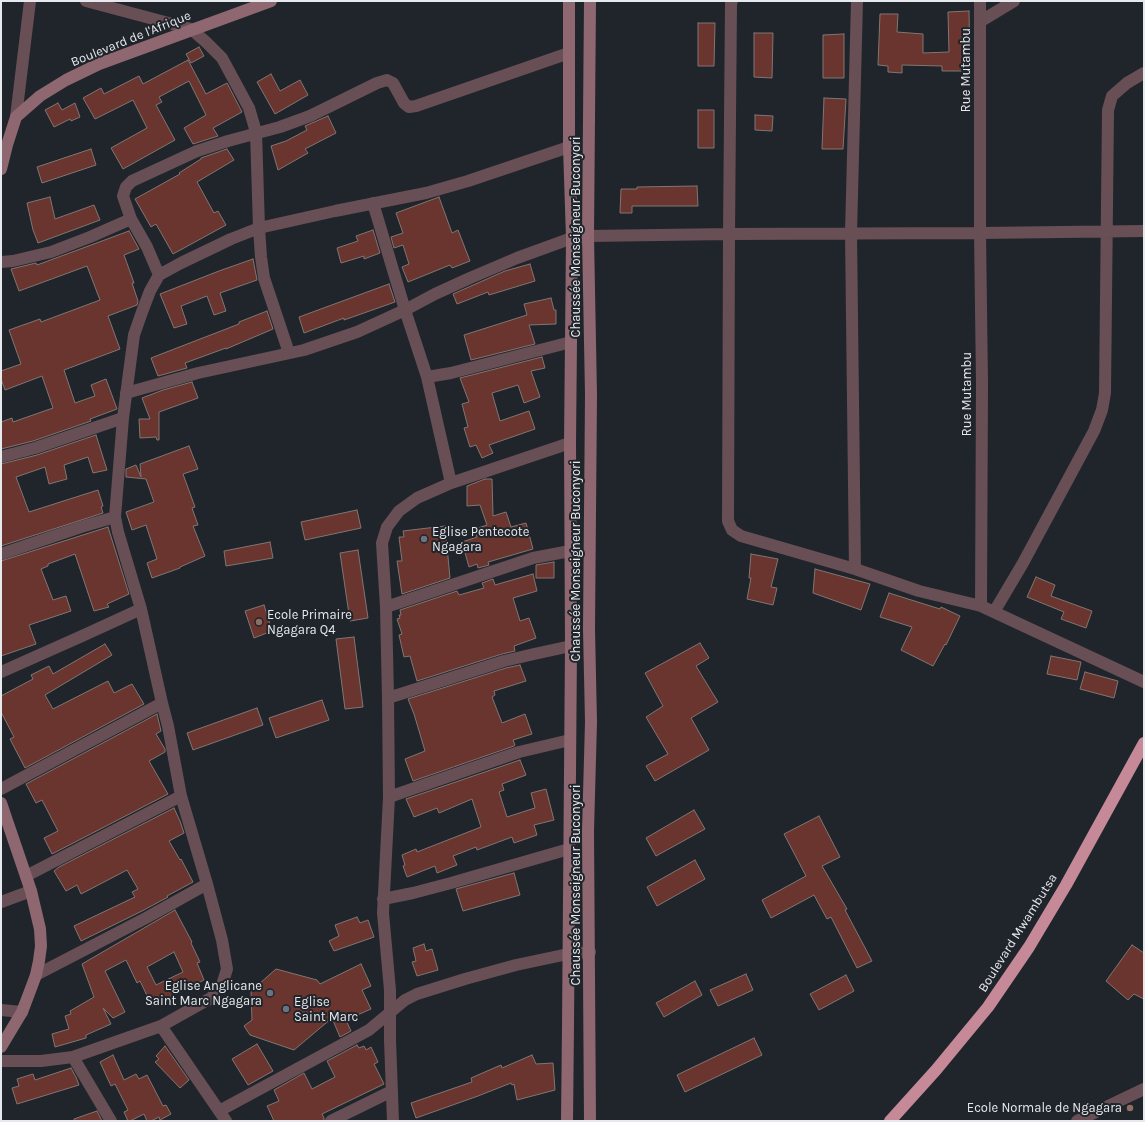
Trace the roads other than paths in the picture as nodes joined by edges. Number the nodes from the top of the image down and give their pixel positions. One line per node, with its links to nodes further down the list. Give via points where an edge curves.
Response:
1 (30, 1): 15 (street)
2 (86, 1): 12 (street)
3 (271, 1): 10 (street, Boulevard de l'Afrique)
4 (569, 1): 13 (street, Chaussée Monseigneur Buconyori)
5 (590, 1): 27 (street, Chaussée Monseigneur Buconyori)
6 (732, 1): 26 (street)
7 (857, 1): 24 (street)
8 (980, 1): 11 (street, Rue Mutambu)
9 (1014, 1): 11 (street)
10 (257, 3): 12 (street, Boulevard de l'Afrique)
11 (981, 21): 25 (street, Rue Mutambu)
12 (191, 29): 15 (street, Boulevard de l'Afrique, via 99,64 66,80 40,96); 16 (street, via 222,58 249,108)
13 (569, 53): 16 (street, via 416,106 409,107 404,103 393,83 387,80 310,116 280,127); 17 (street, Chaussée Monseigneur Buconyori)
14 (1144, 73): 22 (street, via 1112,96 1108,110)
15 (16, 117): 18 (street)
16 (256, 132): 20 (street, via 197,151 132,181 126,187 123,196); 21 (street)
17 (569, 147): 19 (street, via 468,182); 28 (street, Chaussée Monseigneur Buconyori)
18 (1, 169)
19 (373, 204): 21 (street); 31 (street)
20 (131, 219): 29 (street, via 51,252); 30 (street)
21 (259, 228): 30 (street); 33 (street, via 264,278)
22 (1107, 231): 23 (street); 25 (street); 47 (street, via 1105,393 1102,410 1094,431)
23 (1144, 231)
24 (851, 233): 25 (street); 26 (street); 43 (street)
25 (980, 233): 44 (street, Rue Mutambu)
26 (729, 234): 27 (street); 43 (street, via 728,521 732,530 741,536)
27 (588, 236): 28 (street); 65 (street, Chaussée Monseigneur Buconyori, via 591,395 591,722 588,831)
28 (572, 238): 31 (street, via 497,266); 32 (street, Chaussée Monseigneur Buconyori)
29 (1, 262)
30 (159, 275): 35 (street, via 150,291 134,335)
31 (405, 310): 33 (street, via 357,332); 34 (street)
32 (571, 342): 34 (street, via 451,373); 37 (street, Chaussée Monseigneur Buconyori)
33 (289, 353): 35 (street, via 198,373)
34 (427, 376): 39 (street)
35 (126, 393): 36 (street)
36 (123, 418): 38 (street); 40 (street)
37 (570, 443): 39 (street); 41 (street, Chaussée Monseigneur Buconyori)
38 (1, 457)
39 (451, 483): 45 (street, via 417,498 399,511 387,527 382,543)
40 (115, 517): 42 (street); 46 (street)
41 (570, 551): 45 (street, via 533,558); 48 (street, Chaussée Monseigneur Buconyori)
42 (1, 554)
43 (855, 569): 44 (street, via 919,591)
44 (980, 606): 47 (street)
45 (386, 608): 51 (street)
46 (141, 609): 49 (street); 52 (street)
47 (994, 612): 50 (street)
48 (571, 646): 51 (street, via 504,661); 53 (street, Chaussée Monseigneur Buconyori)
49 (1, 672)
50 (1144, 682)
51 (388, 698): 57 (street)
52 (162, 703): 55 (street); 56 (street)
53 (570, 740): 57 (street, via 519,752); 59 (street, Chaussée Monseigneur Buconyori)
54 (1144, 743): 83 (highway, Boulevard Mwambutsa, via 1066,885 1029,946 988,1007)
55 (1, 789)
56 (181, 796): 60 (street); 61 (street)
57 (389, 797): 63 (street)
58 (1, 803): 60 (street)
59 (569, 849): 63 (street, via 451,883); 66 (street, Chaussée Monseigneur Buconyori)
60 (26, 876): 62 (street)
61 (207, 884): 67 (street); 71 (street, via 227,969 222,985 211,998)
62 (31, 891): 64 (street); 67 (street, via 40,929 41,946)
63 (383, 899): 70 (street)
64 (1, 902)
65 (590, 952): 66 (street); 82 (street, Chaussée Monseigneur Buconyori)
66 (568, 954): 70 (street, via 516,965 417,994); 81 (street, Chaussée Monseigneur Buconyori)
67 (36, 975): 69 (street)
68 (1, 1010): 69 (street)
69 (22, 1012): 72 (street)
70 (390, 1012): 76 (street); 77 (street, via 369,1030)
71 (161, 1026): 73 (street); 77 (street)
72 (1, 1047)
73 (73, 1057): 74 (street, via 41,1061); 78 (street)
74 (1, 1061)
75 (1144, 1089): 84 (street)
76 (392, 1091): 79 (street); 80 (street)
77 (222, 1116)
78 (111, 1121)
79 (331, 1121)
80 (393, 1121)
81 (567, 1121)
82 (590, 1121)
83 (890, 1121)
84 (1077, 1121)

